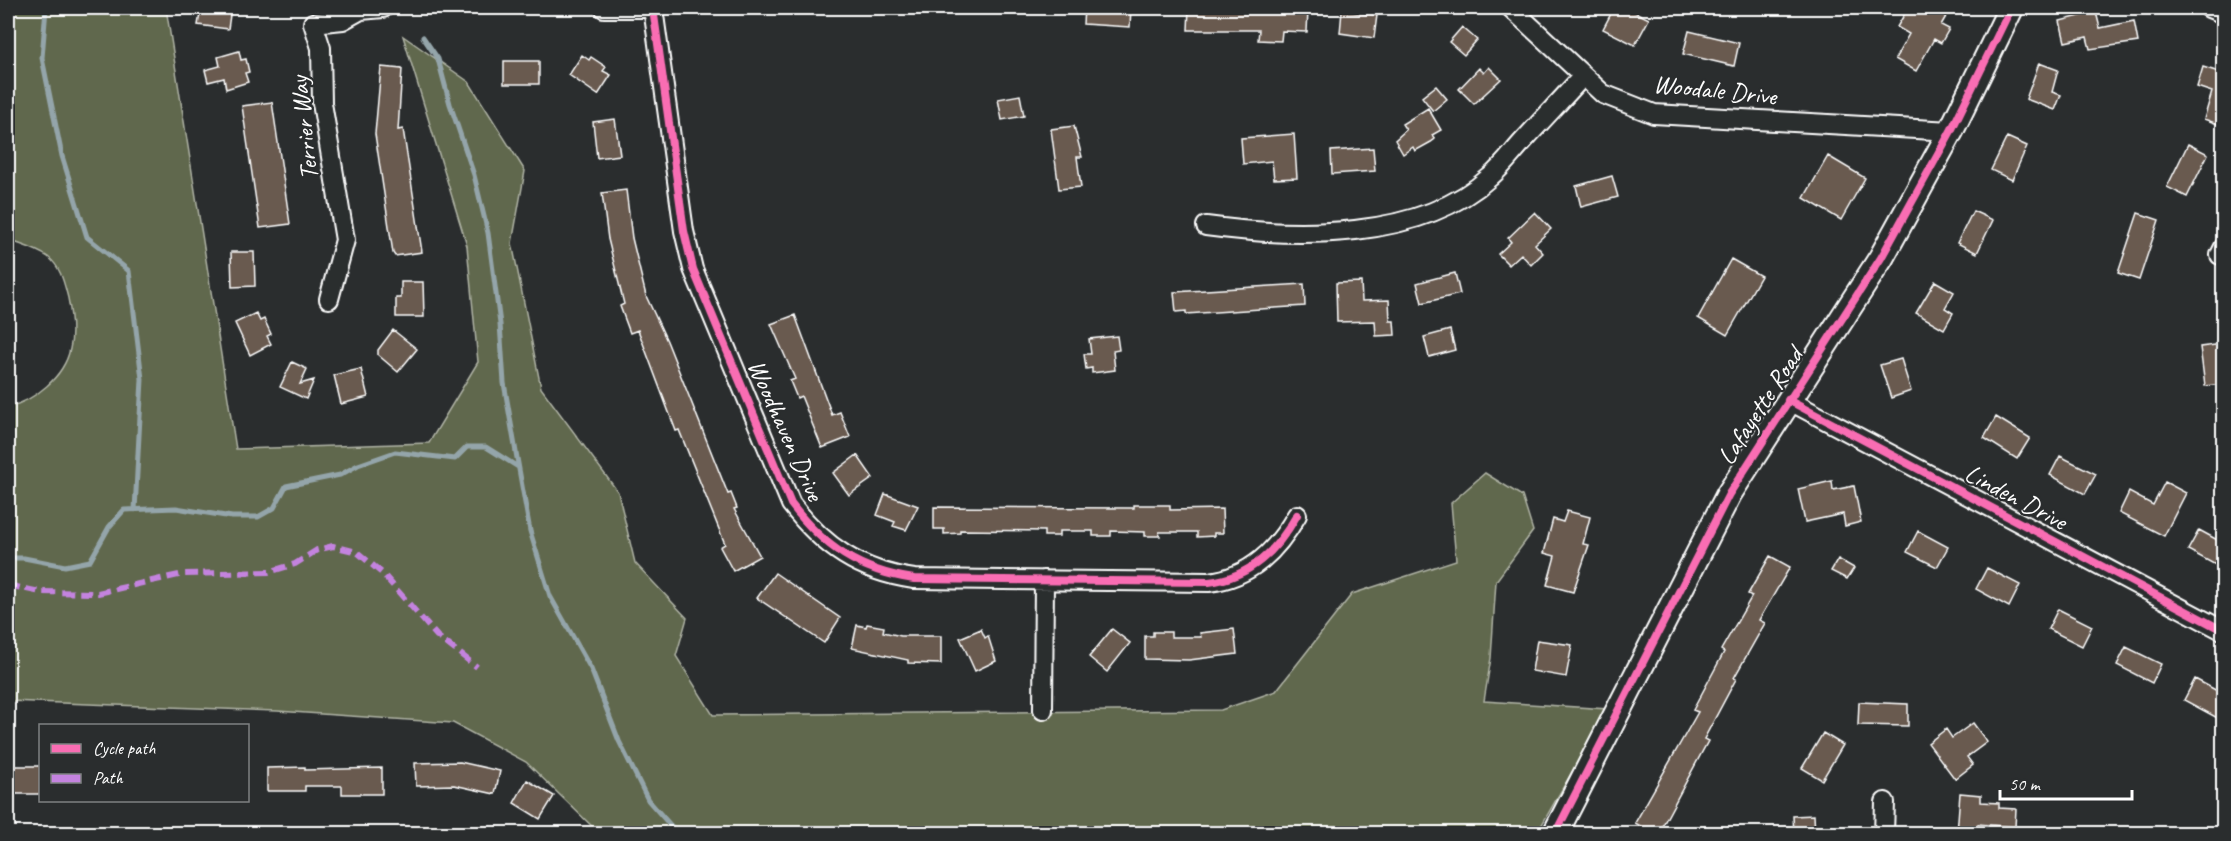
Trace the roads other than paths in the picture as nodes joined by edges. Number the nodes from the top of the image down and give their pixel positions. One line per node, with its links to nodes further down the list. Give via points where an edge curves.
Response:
1 (383, 8): 11 (street, Terrier Way, via 361,10 343,20 313,23 321,48 322,103 345,240)
2 (604, 8): 3 (street)
3 (653, 8): 14 (street, Woodhaven Drive, via 684,231 693,269 791,504 818,536 834,548 886,575 914,579)
4 (1511, 8): 8 (street, Woodale Drive)
5 (2011, 8): 9 (main road, Lafayette Road)
6 (2209, 8): 7 (street)
7 (2223, 14)
8 (1583, 76): 9 (street, Woodale Drive, via 1602,94 1654,114); 10 (street, via 1490,177 1439,210 1379,228 1249,232)
9 (1951, 131): 12 (main road, Lafayette Road, via 1881,258)
10 (1206, 226)
11 (329, 299)
12 (1788, 400): 15 (street, Linden Drive); 18 (main road, Lafayette Road, via 1729,494)
13 (1297, 515): 14 (street, Woodhaven Drive, via 1283,539 1264,558 1228,580)
14 (1044, 580): 16 (street)
15 (2223, 631)
16 (1043, 710)
17 (1885, 802): 19 (street)
18 (1555, 834)
19 (1884, 834)

